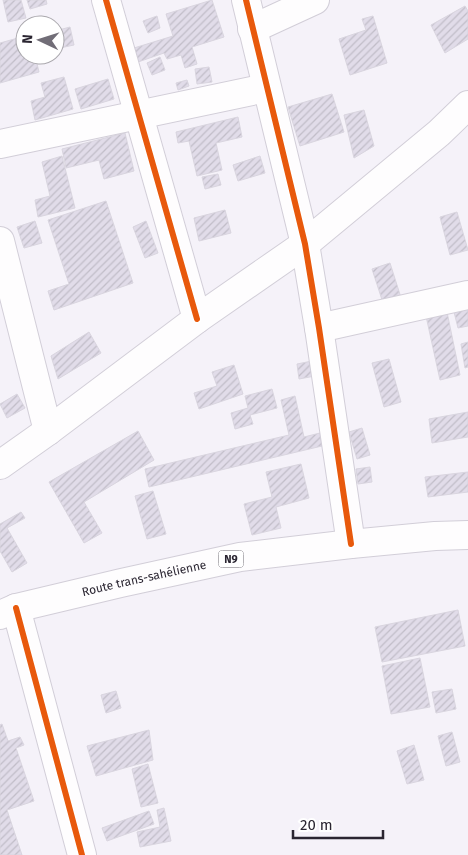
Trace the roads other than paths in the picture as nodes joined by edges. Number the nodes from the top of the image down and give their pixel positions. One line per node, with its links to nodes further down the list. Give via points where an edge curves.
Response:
1 (106, 0): 7 (main road)
2 (246, 0): 4 (main road)
3 (315, 0): 4 (main road)
4 (252, 30): 5 (main road)
5 (266, 88): 7 (main road); 10 (main road)
6 (468, 105): 10 (main road)
7 (138, 115): 8 (main road); 12 (main road)
8 (0, 144)
9 (0, 242): 14 (main road)
10 (305, 244): 12 (main road); 13 (main road)
11 (468, 295): 13 (main road)
12 (198, 319): 14 (main road)
13 (319, 328): 17 (main road)
14 (48, 431): 15 (main road)
15 (0, 465)
16 (468, 535): 17 (main road, Route trans-sahélienne / N9)
17 (351, 544): 18 (main road, Route trans-sahélienne / N9, via 240,557)
18 (8, 612): 19 (main road)
19 (82, 855)

